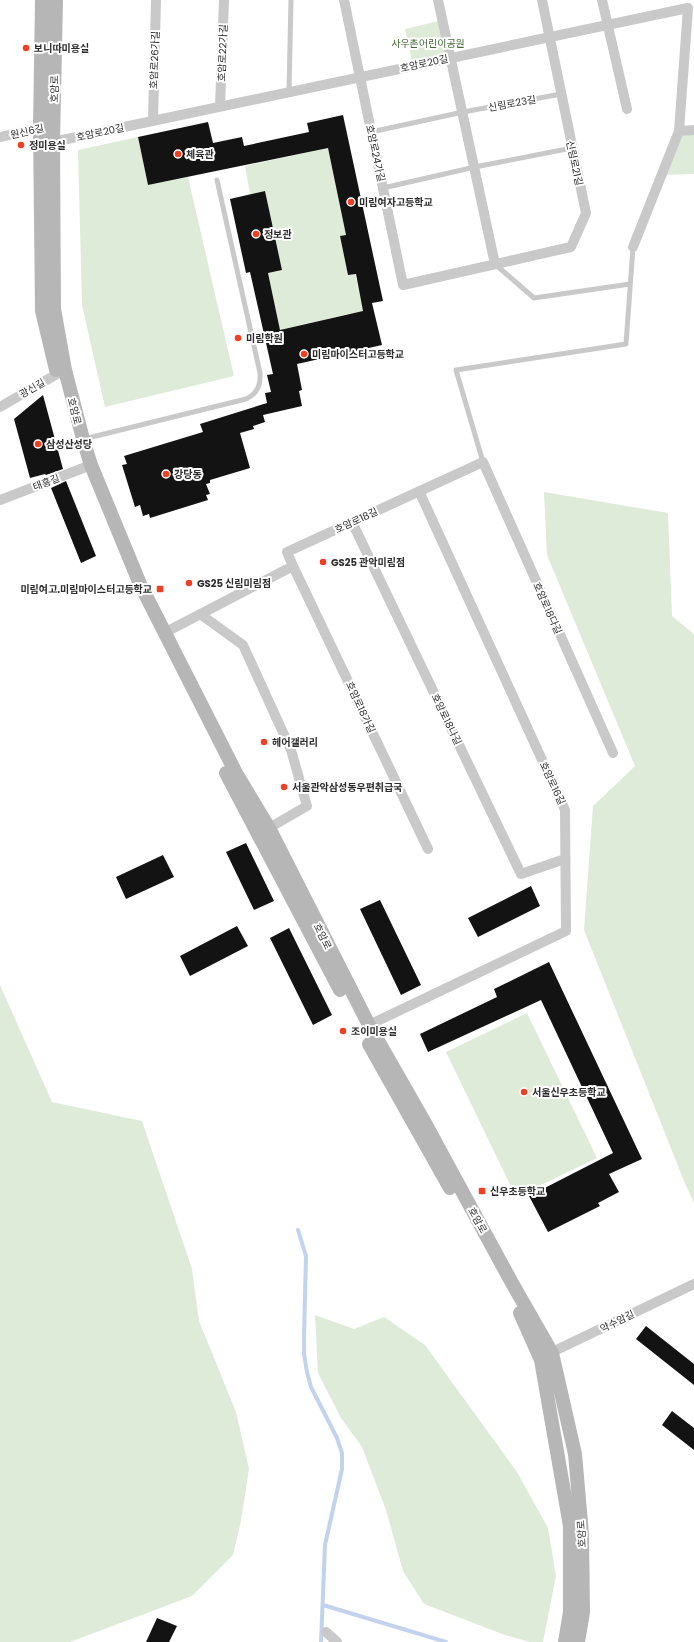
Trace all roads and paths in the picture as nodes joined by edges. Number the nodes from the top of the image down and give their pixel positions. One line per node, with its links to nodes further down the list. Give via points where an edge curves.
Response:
1 (42, 0): 21 (main road)
2 (56, 0): 21 (main road, 호암로)
3 (156, 0): 20 (street, 호암로26가길)
4 (224, 0): 17 (street, 호암로22가길)
5 (292, 0): 15 (lane)
6 (344, 0): 14 (street, 호암로24가길)
7 (438, 0): 13 (street)
8 (542, 0): 12 (street, 신림로21길)
9 (602, 0): 11 (street)
10 (691, 7): 11 (street, 호암로20길); 23 (street, 호암로20길)
11 (607, 25): 12 (street, 호암로20길); 18 (street)
12 (549, 37): 13 (street, 호암로20길); 16 (street, 신림로21길)
13 (451, 58): 14 (street, 호암로20길); 19 (street)
14 (360, 77): 15 (street, 호암로20길); 24 (street, 호암로24가길)
15 (288, 92): 17 (street, 호암로20길)
16 (561, 94): 19 (lane, 신림로23길); 27 (street, 신림로21길)
17 (220, 106): 20 (street, 호암로20길)
18 (627, 109)
19 (463, 112): 24 (lane, 신림로23길); 28 (street)
20 (153, 121): 26 (street, 호암로20길)
21 (47, 126): 25 (street, 원신6길); 26 (main road, 호암로); 34 (main road, via 42,311)
22 (694, 130): 23 (street)
23 (679, 131): 31 (street, 호암로20길)
24 (371, 132): 30 (street, 호암로24가길)
25 (0, 137)
26 (53, 142): 34 (main road, 호암로, via 54,309)
27 (572, 148): 28 (lane); 32 (street, 신림로21길, via 586,213 571,247)
28 (475, 167): 30 (lane); 32 (street)
29 (217, 180): 36 (lane, via 260,373 258,389 246,400)
30 (383, 188): 32 (street, 호암로24가길, via 403,285)
31 (632, 247): 33 (lane)
32 (496, 264): 33 (lane, via 534,298)
33 (630, 284): 37 (lane, via 626,344 456,370)
34 (61, 372): 35 (street, 광신길); 36 (main road, 호암로); 38 (main road)
35 (0, 407)
36 (83, 439): 38 (main road, 호암로)
37 (483, 462): 39 (street, 호암로18길); 45 (street, 호암로18다길)
38 (89, 466): 40 (street, 태흥길); 44 (main road, 호암로, via 140,584); 51 (main road, via 134,588 243,808 379,1062)
39 (419, 491): 41 (street, 호암로18길); 48 (street, 호암로16길, via 565,810)
40 (0, 500)
41 (352, 522): 42 (street, 호암로18길, via 287,552); 48 (street, 호암로18나길, via 521,874)
42 (293, 566): 43 (street); 47 (street, 호암로18가길)
43 (200, 614): 44 (street); 46 (street, via 242,645 291,750 307,806)
44 (166, 632): 46 (main road, 호암로, via 236,773)
45 (613, 753)
46 (268, 828): 49 (main road, 호암로)
47 (428, 849)
48 (565, 859): 49 (street, 호암로16길, via 566,931)
49 (369, 1025): 51 (main road, 호암로, via 512,1283)
50 (694, 1284): 51 (street, 약수암길)
51 (546, 1355): 54 (main road, via 570,1526 570,1612); 55 (main road, 호암로, via 575,1454 582,1534 583,1612)
52 (326, 1632): 53 (street)
53 (337, 1642)
54 (565, 1642)
55 (578, 1642)

